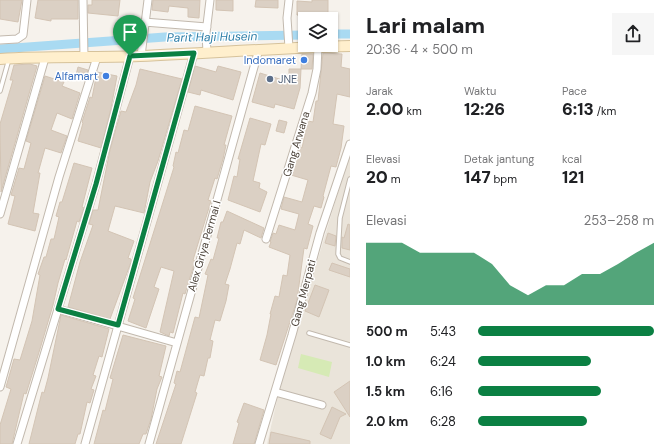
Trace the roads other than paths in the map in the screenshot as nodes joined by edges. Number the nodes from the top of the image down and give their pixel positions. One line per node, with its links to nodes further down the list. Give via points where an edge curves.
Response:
1 (28, 0): 8 (street, via 23,35 17,39)
2 (83, 0): 17 (street)
3 (148, 0): 6 (street)
4 (210, 0): 7 (street)
5 (289, 0): 9 (street)
6 (144, 22): 7 (street); 15 (street)
7 (206, 30): 13 (street)
8 (0, 40)
9 (288, 44): 10 (street); 14 (street)
10 (298, 45)
11 (338, 46): 12 (street)
12 (350, 46)
13 (207, 49): 14 (street); 18 (street)
14 (260, 49): 32 (street, Alex Griya Permai I)
15 (141, 52): 18 (street); 19 (street)
16 (318, 52): 27 (street, Gang Arwana, via 312,93)
17 (84, 53): 20 (street); 22 (street)
18 (194, 53): 30 (street)
19 (130, 56): 20 (street); 29 (street, via 94,192)
20 (97, 57): 34 (street, via 59,177)
21 (5, 58): 22 (street); 23 (lane)
22 (46, 58): 26 (street)
23 (0, 91)
24 (350, 144): 35 (street, Gang Merpati, via 320,233)
25 (350, 179): 28 (lane, via 340,218 338,254 340,258)
26 (0, 214)
27 (266, 240)
28 (350, 262)
29 (58, 309): 30 (street); 37 (street)
30 (118, 325): 32 (street); 38 (street)
31 (309, 333): 33 (lane)
32 (177, 343): 39 (street, Alex Griya Permai I)
33 (350, 345)
34 (0, 387)
35 (274, 392): 36 (street); 40 (street, Gang Merpati)
36 (322, 405)
37 (17, 444)
38 (85, 444)
39 (149, 444)
40 (259, 444)

